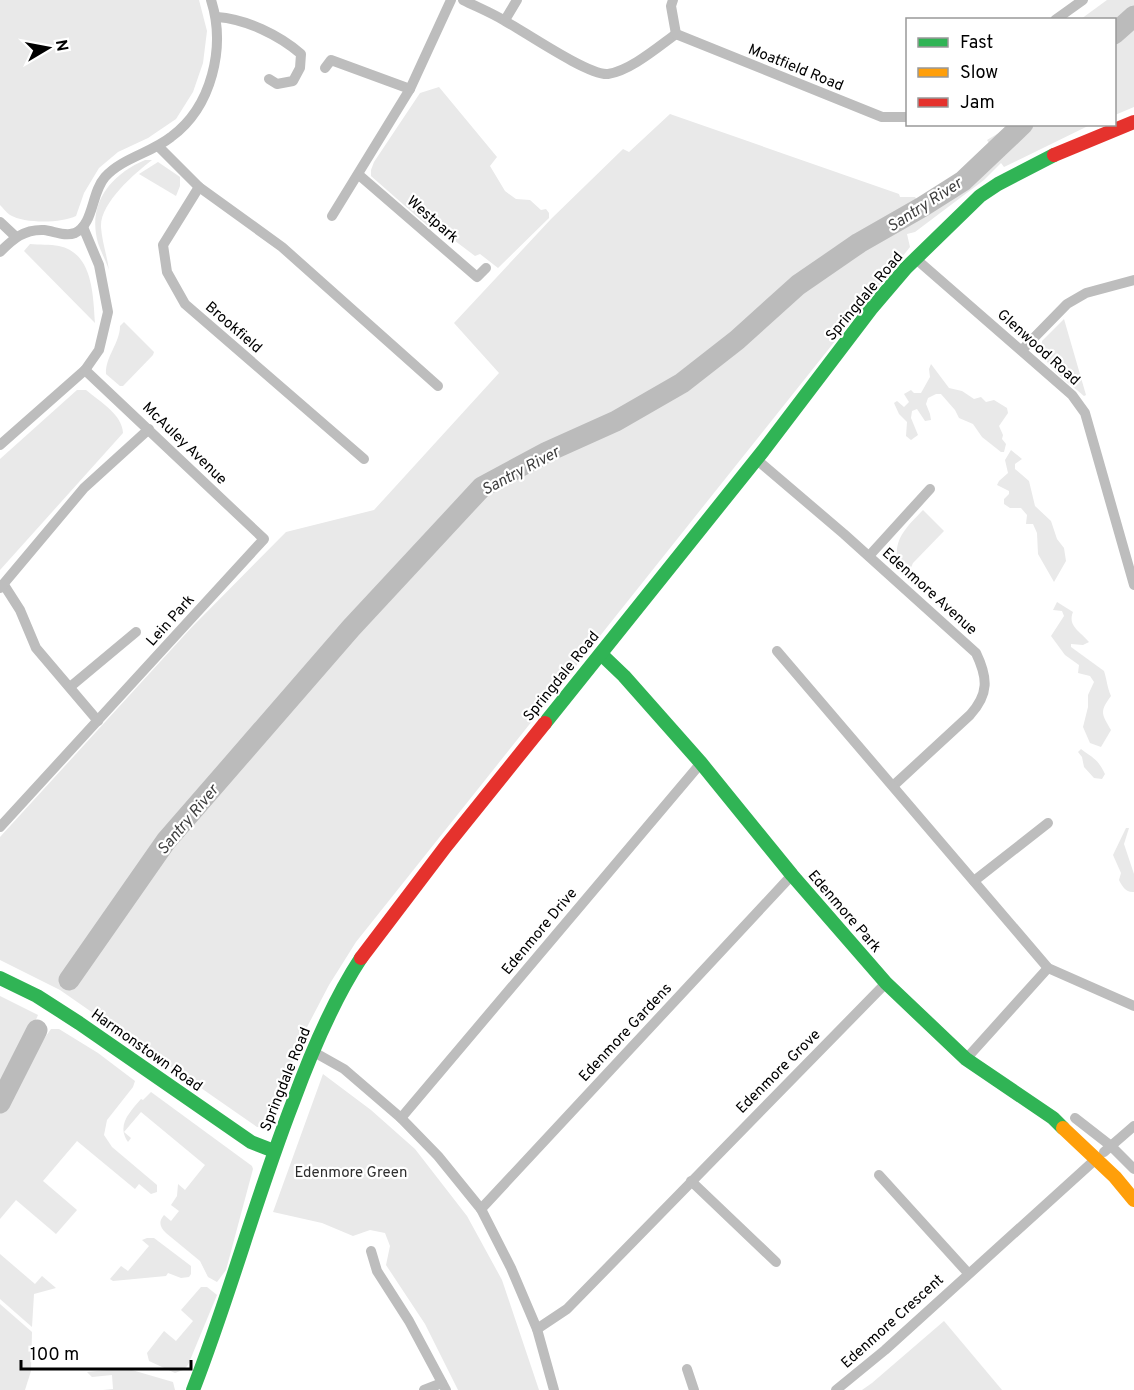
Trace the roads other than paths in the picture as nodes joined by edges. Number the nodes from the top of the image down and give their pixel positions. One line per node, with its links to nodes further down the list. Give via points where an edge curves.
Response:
1 (212, 0): 7 (street)
2 (451, 0): 13 (street)
3 (463, 0): 9 (street)
4 (517, 0): 9 (street)
5 (673, 0): 10 (street)
6 (1083, 0): 8 (street)
7 (217, 17): 12 (street, via 235,18 302,54 292,81 277,84); 16 (street, via 208,90 187,123)
8 (1057, 18)
9 (505, 20): 10 (street, via 599,74 622,70)
10 (676, 34): 14 (street, Moatfield Road, via 882,117)
11 (325, 68): 13 (street, via 331,60)
12 (269, 79)
13 (410, 88): 17 (street)
14 (906, 117)
15 (1134, 122): 24 (street, Springdale Road, via 1066,149 998,184 963,211)
16 (158, 146): 18 (street); 21 (street, via 105,177)
17 (359, 175): 19 (street); 25 (street, Westpark, via 477,277)
18 (200, 187): 29 (street, via 282,247); 32 (street, Brookfield, via 163,245 167,272 185,304)
19 (332, 216)
20 (0, 222): 22 (street)
21 (83, 227): 22 (street, via 74,233 45,230); 28 (street, via 99,265 108,312 99,350)
22 (16, 237): 23 (street)
23 (0, 252)
24 (916, 259): 27 (street, Glenwood Road); 33 (street, Springdale Road, via 871,309)
25 (486, 267)
26 (1134, 280): 27 (street, via 1086,293 1067,304)
27 (1022, 350): 37 (street, Glenwood Road, via 1072,395 1085,413)
28 (85, 370): 30 (street, McAuley Avenue); 31 (street)
29 (438, 386)
30 (149, 429): 35 (street, McAuley Avenue); 38 (street, via 84,488)
31 (0, 445)
32 (364, 459)
33 (756, 459): 36 (street, Edenmore Avenue); 41 (street, Springdale Road)
34 (930, 489): 36 (street, Edenmore Avenue)
35 (264, 540): 43 (street, Lein Park)
36 (869, 556): 45 (street, Edenmore Avenue, via 976,653 986,684 980,704 970,715)
37 (1134, 585)
38 (2, 586): 42 (street, via 20,610 36,648)
39 (136, 632): 42 (street, Lein Park)
40 (777, 651): 45 (street)
41 (601, 654): 44 (street, Edenmore Park); 54 (street, Springdale Road, via 367,949)
42 (70, 687): 43 (street)
43 (98, 720): 47 (street, Lein Park)
44 (701, 763): 48 (street, Edenmore Park); 56 (street, Edenmore Drive)
45 (893, 786): 49 (street)
46 (1048, 823): 49 (street)
47 (0, 828)
48 (792, 875): 52 (street, Edenmore Park); 65 (street, Edenmore Gardens)
49 (974, 881): 50 (street)
50 (1048, 968): 53 (street); 55 (street)
51 (0, 978): 59 (street, Harmonstown Road, via 79,1023 251,1142)
52 (886, 983): 55 (street, Edenmore Park); 63 (street, Edenmore Grove)
53 (1134, 1006)
54 (312, 1051): 56 (street, via 344,1069); 59 (street, Springdale Road)
55 (966, 1059): 60 (street, Edenmore Park)
56 (400, 1118): 65 (street, via 438,1156)
57 (1075, 1118): 60 (street)
58 (1134, 1126): 60 (street, Edenmore Crescent)
59 (274, 1151): 72 (street, Springdale Road, via 220,1320)
60 (1104, 1152): 61 (street); 64 (street, Edenmore Park); 68 (street, Edenmore Crescent)
61 (1134, 1169)
62 (879, 1175): 68 (street)
63 (691, 1181): 67 (street); 69 (street, Edenmore Grove, via 567,1309)
64 (1134, 1200)
65 (481, 1209): 69 (street)
66 (371, 1251): 71 (street, via 377,1270)
67 (776, 1262)
68 (968, 1273): 76 (street, Edenmore Crescent)
69 (537, 1329): 74 (street)
70 (687, 1368): 75 (street)
71 (444, 1386): 73 (street)
72 (193, 1390)
73 (424, 1390)
74 (554, 1390)
75 (694, 1390)
76 (836, 1390)

